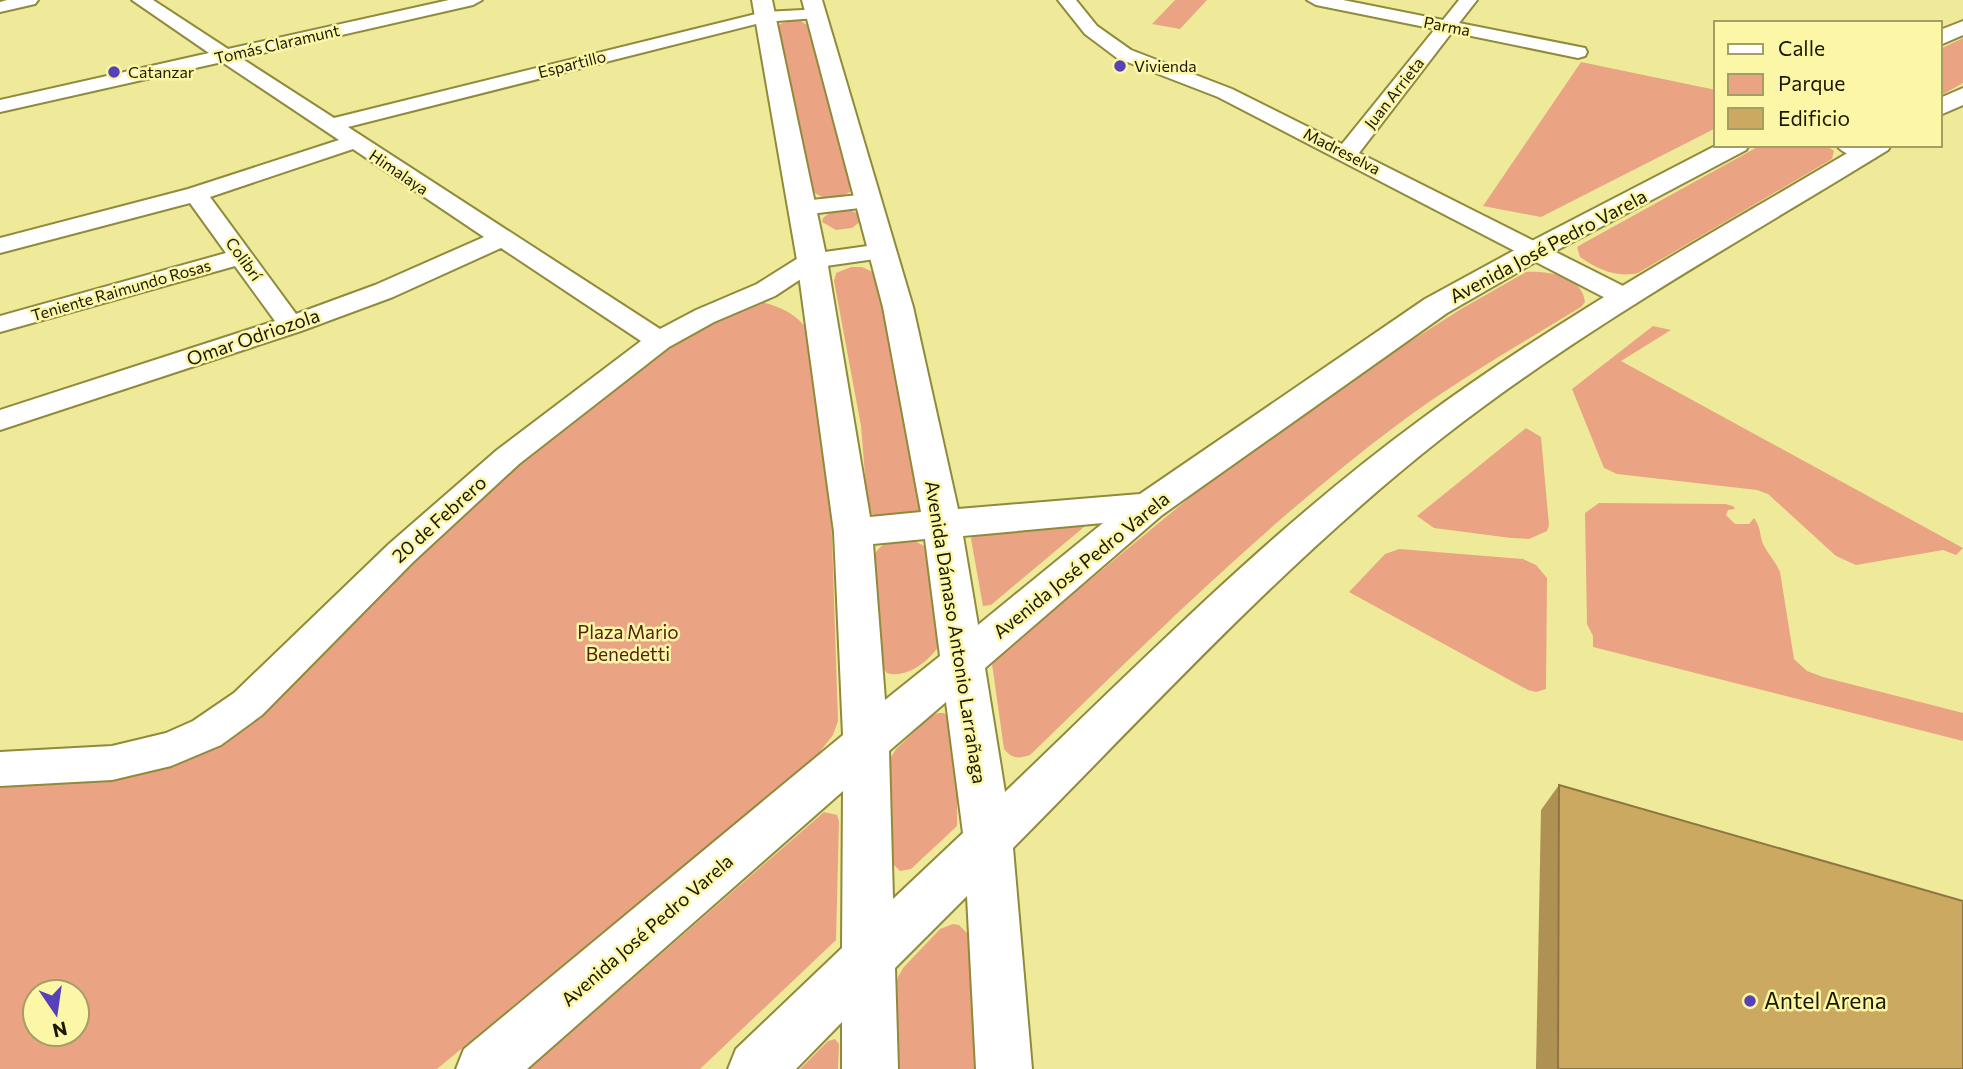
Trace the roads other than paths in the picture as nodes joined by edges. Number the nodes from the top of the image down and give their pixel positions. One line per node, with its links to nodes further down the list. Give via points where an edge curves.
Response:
1 (29, 0): 8 (street)
2 (141, 0): 14 (street, Himalaya)
3 (468, 0): 14 (street, Tomás Claramunt)
4 (1066, 0): 22 (street, Madreselva, via 1091,30 1124,54 1226,93)
5 (1316, 0): 10 (street, Parma)
6 (1468, 0): 10 (street, Juan Arrieta)
7 (814, 6): 9 (street, Espartillo); 24 (street, Avenida Dámaso Antonio Larrañaga)
8 (0, 7)
9 (763, 9): 18 (street, Espartillo); 25 (street)
10 (1446, 26): 13 (street, Parma); 22 (street, Juan Arrieta)
11 (1963, 27): 12 (street)
12 (1942, 38)
13 (1578, 52)
14 (226, 56): 16 (street, Tomás Claramunt); 18 (street, Himalaya)
15 (1963, 95): 17 (street)
16 (0, 106)
17 (1942, 107)
18 (331, 125): 19 (street, Himalaya)
19 (354, 142): 23 (street); 26 (street, Himalaya)
20 (1733, 147): 29 (street, Avenida José Pedro Varela)
21 (1864, 148): 32 (street)
22 (1347, 153): 29 (street, Madreselva)
23 (195, 194): 27 (street); 30 (street, Colibrí)
24 (868, 201): 25 (street); 28 (street, Avenida Dámaso Antonio Larrañaga)
25 (802, 208): 31 (street)
26 (500, 239): 34 (street, Omar Odriozola); 35 (street, Himalaya)
27 (0, 246)
28 (882, 251): 31 (street, 20 de Febrero); 38 (street, Avenida Dámaso Antonio Larrañaga, via 898,307)
29 (1534, 251): 32 (street, Madreselva); 37 (street, Avenida José Pedro Varela, via 1436,306)
30 (243, 256): 33 (street, Teniente Raimundo Rosas); 34 (street, Colibrí)
31 (812, 260): 35 (street, 20 de Febrero, via 766,290); 39 (street)
32 (1626, 298): 43 (street, via 1433,428 1333,508 1258,575)
33 (0, 324)
34 (291, 325): 36 (street, Omar Odriozola)
35 (659, 341): 42 (street, 20 de Febrero, via 508,457 401,552 248,704 207,733 171,749 112,763)
36 (0, 419)
37 (1149, 506): 38 (street); 40 (street, Avenida José Pedro Varela)
38 (942, 523): 39 (street); 40 (street, Avenida Dámaso Antonio Larrañaga)
39 (853, 532): 41 (street)
40 (964, 662): 41 (street, Avenida José Pedro Varela); 43 (street, Avenida Dámaso Antonio Larrañaga)
41 (866, 743): 44 (street); 45 (street, Avenida José Pedro Varela)
42 (0, 769)
43 (988, 839): 44 (street); 48 (street, Avenida Dámaso Antonio Larrañaga)
44 (871, 957): 46 (street); 47 (street)
45 (484, 1069)
46 (756, 1069)
47 (870, 1069)
48 (1004, 1069)

